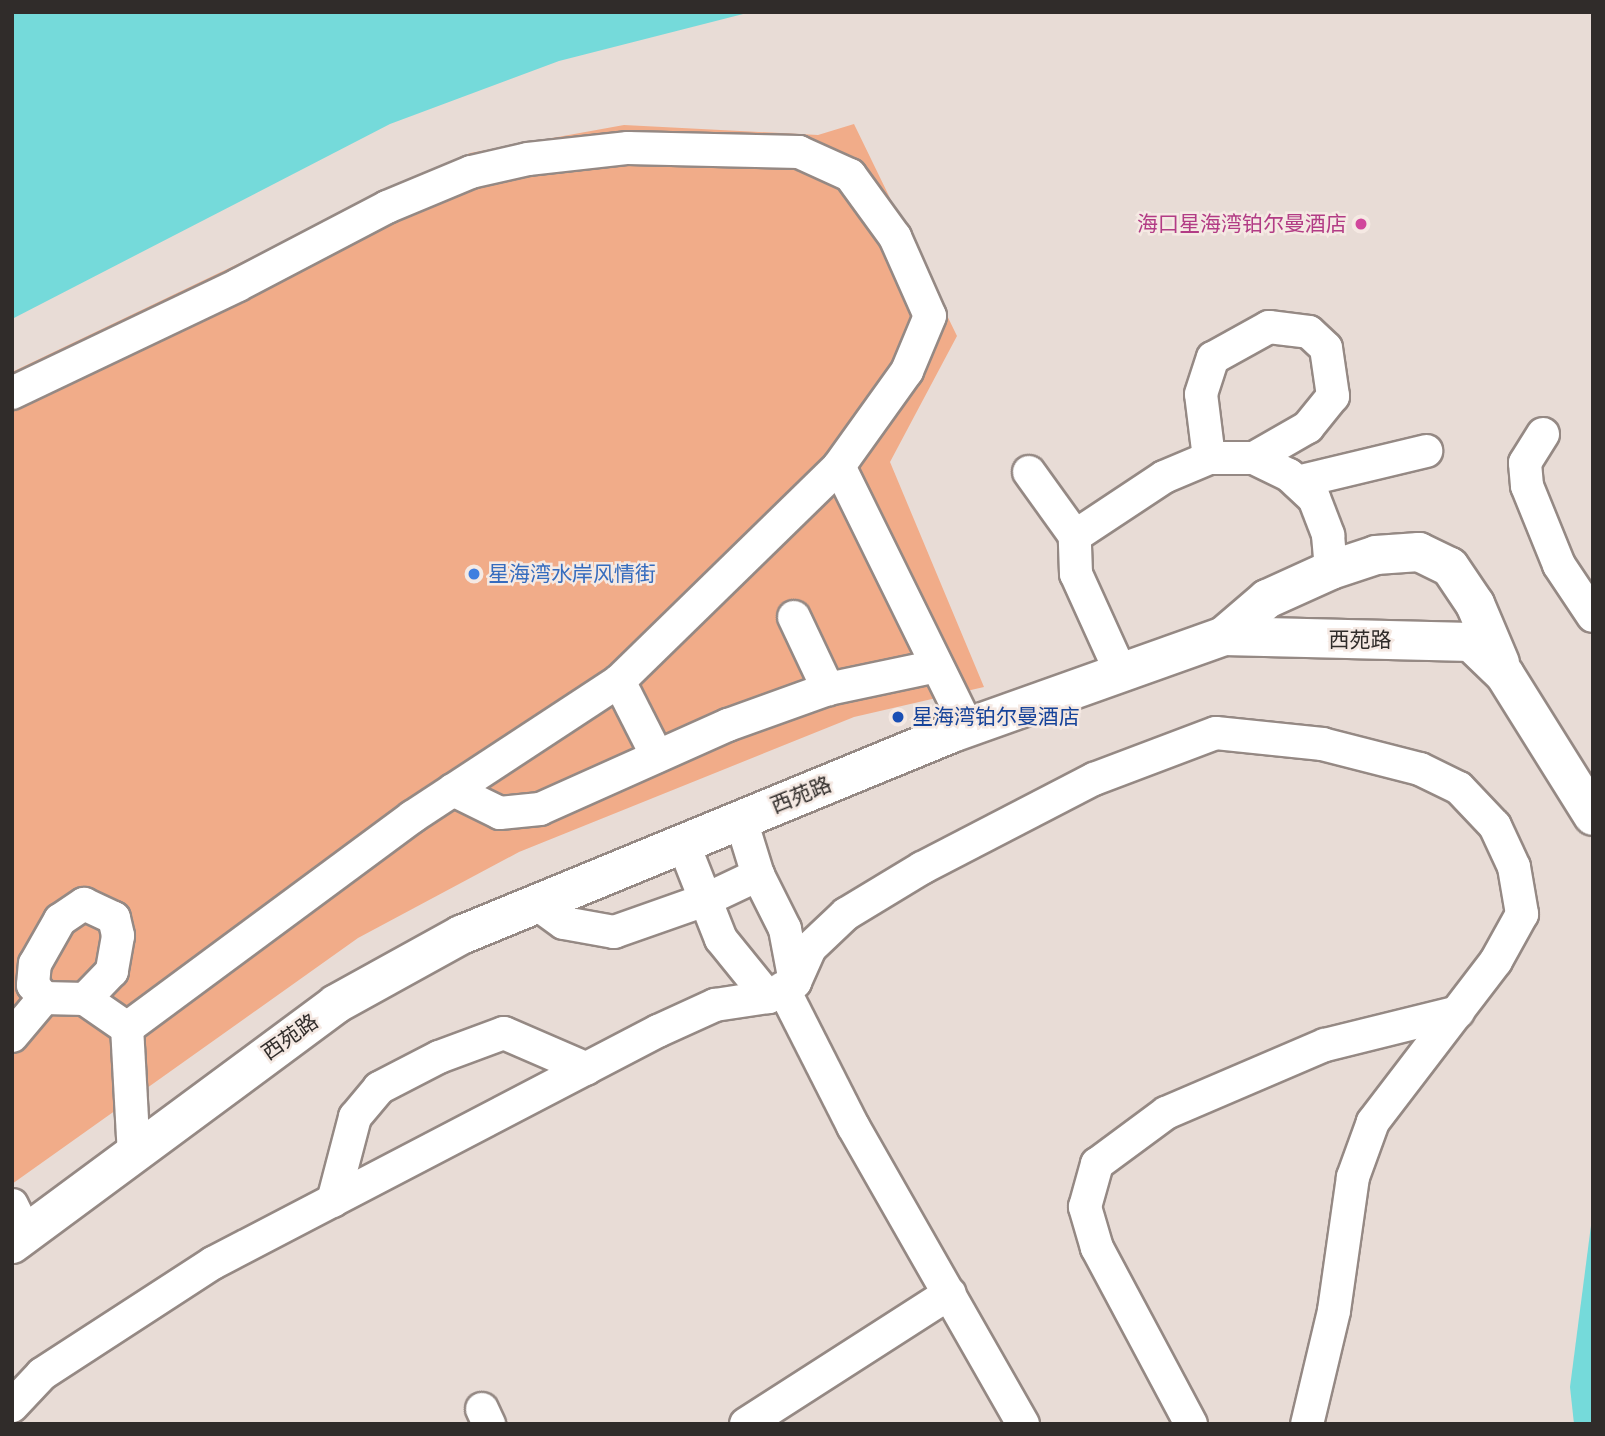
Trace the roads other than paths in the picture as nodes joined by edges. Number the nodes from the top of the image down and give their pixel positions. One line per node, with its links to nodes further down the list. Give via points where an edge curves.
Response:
1 (12, 393): 6 (street, via 238,285 387,207 471,172 528,159 628,148 799,152 850,175 895,237 930,316 907,370)
2 (1543, 434): 12 (street, via 1525,463 1527,486 1559,565)
3 (1426, 451): 8 (street)
4 (1209, 458): 5 (street); 5 (street, via 1201,394 1213,358 1269,327 1309,332 1326,348 1333,396 1308,427); 9 (street, via 1164,477)
5 (1254, 458): 8 (street)
6 (839, 466): 14 (street); 17 (street)
7 (1029, 472): 9 (street)
8 (1297, 482): 10 (street, via 1314,498 1324,522)
9 (1076, 536): 15 (street, via 1076,574)
10 (1331, 570): 13 (main road, via 1267,599); 16 (main road, via 1376,555 1419,552 1450,567 1475,604)
11 (794, 617): 18 (street)
12 (1593, 617)
13 (1224, 636): 15 (main road, 西苑路); 16 (main road, 西苑路, via 1471,642)
14 (937, 666): 18 (street); 19 (street)
15 (1121, 673): 19 (main road, 西苑路)
16 (1505, 675): 21 (main road, 西苑路)
17 (619, 681): 20 (street); 22 (street)
18 (828, 689): 20 (street)
19 (968, 728): 24 (main road, 西苑路)
20 (657, 756): 22 (street, via 540,809 500,813)
21 (1585, 777): 23 (main road, 西苑路)
22 (453, 790): 33 (street)
23 (1593, 816)
24 (741, 820): 25 (main road, 西苑路); 26 (street)
25 (683, 843): 27 (street); 28 (main road, 西苑路)
26 (758, 874): 27 (street); 29 (street, via 785,929)
27 (705, 900): 28 (street, via 614,932 564,923); 29 (street, via 735,961)
28 (536, 903): 36 (main road, 西苑路, via 461,935 337,1004)
29 (782, 989): 32 (street, via 810,948 846,914 922,868 1094,779 1216,733 1322,744 1420,769 1458,788 1494,826 1514,867 1522,914 1496,961); 35 (street, via 715,1005); 39 (street, via 853,1126)
30 (44, 998): 31 (street); 31 (street, via 33,985 34,964 60,920 84,904 114,918 118,936 112,971); 34 (street)
31 (85, 999): 33 (street)
32 (1458, 1012): 43 (street, via 1325,1045 1166,1113 1097,1164 1085,1207 1097,1248); 44 (street, via 1373,1122 1353,1177 1334,1311)
33 (127, 1028): 36 (street)
34 (12, 1036)
35 (587, 1069): 37 (street); 37 (street, via 504,1033 439,1057 379,1088 355,1117)
36 (134, 1156): 38 (main road, 西苑路)
37 (333, 1201): 40 (street, via 201,1270 42,1374)
38 (17, 1228)
39 (950, 1293): 41 (street); 42 (street)
40 (12, 1406)
41 (746, 1424)
42 (1023, 1424)
43 (1191, 1424)
44 (1307, 1424)

